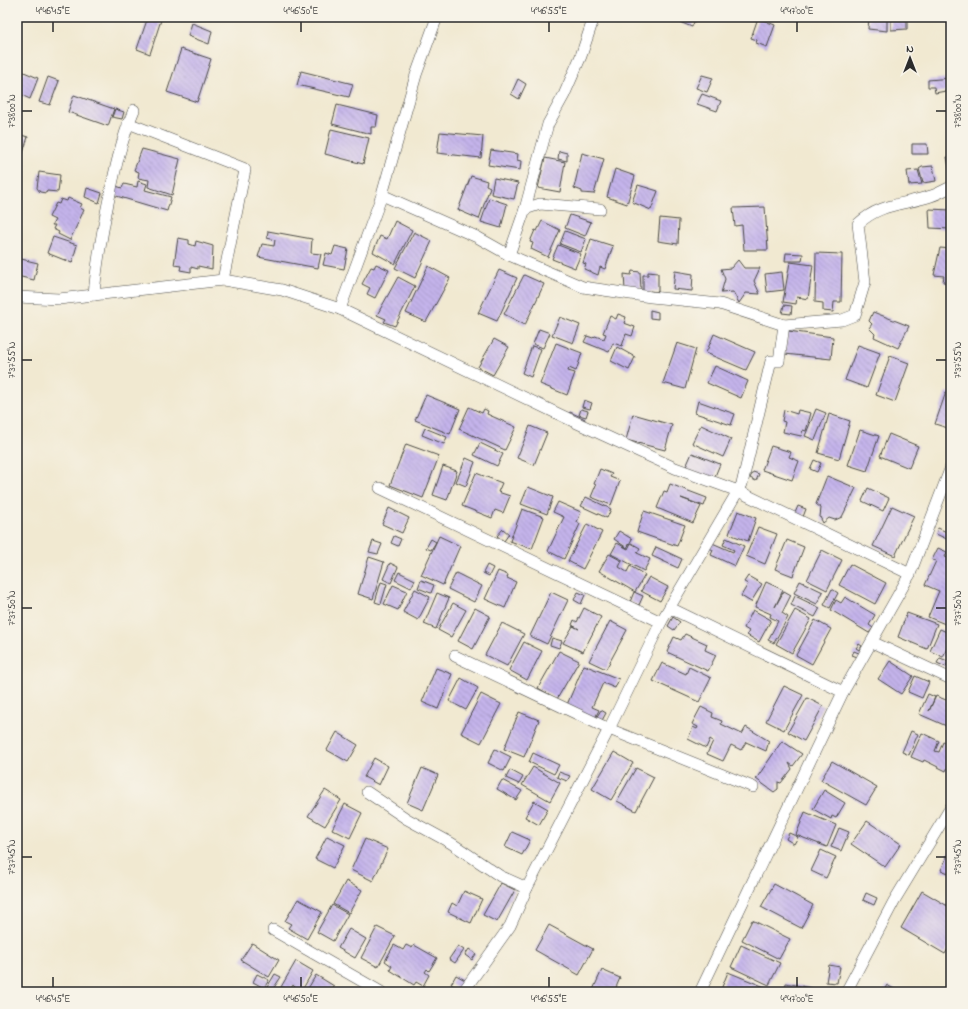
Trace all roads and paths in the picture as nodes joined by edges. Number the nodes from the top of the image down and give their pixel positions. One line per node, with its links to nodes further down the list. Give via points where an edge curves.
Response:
1 (437, 17): 6 (street, via 416,75)
2 (594, 17): 7 (street, via 570,82 548,124)
3 (134, 110): 4 (street)
4 (128, 123): 10 (street, via 245,170); 11 (street, via 113,180 96,269)
5 (951, 187): 14 (street, via 931,196 885,207 869,214 858,224 865,282 855,315 842,320)
6 (382, 195): 9 (street, via 477,237); 13 (street)
7 (525, 209): 8 (street, via 540,204); 9 (street)
8 (600, 209)
9 (509, 255): 14 (street, via 583,287 720,304)
10 (223, 280): 11 (street); 13 (street, via 282,290)
11 (94, 295): 12 (street, via 59,299)
12 (17, 297)
13 (340, 309): 17 (street, via 675,468)
14 (784, 325): 17 (street, via 779,361 771,361 742,484)
15 (951, 467): 18 (street)
16 (380, 488): 20 (street)
17 (738, 491): 18 (street); 19 (street)
18 (910, 574): 21 (street)
19 (670, 608): 20 (street); 24 (street)
20 (661, 622): 25 (street)
21 (872, 642): 23 (street); 24 (street)
22 (455, 656): 25 (street)
23 (951, 679)
24 (843, 692): 33 (street)
25 (608, 729): 26 (street); 29 (street)
26 (753, 786)
27 (369, 793): 29 (street)
28 (951, 808): 34 (street, via 894,901)
29 (527, 888): 32 (street, via 510,926)
30 (273, 930): 31 (street)
31 (381, 992)
32 (463, 992)
33 (700, 992)
34 (846, 992)

